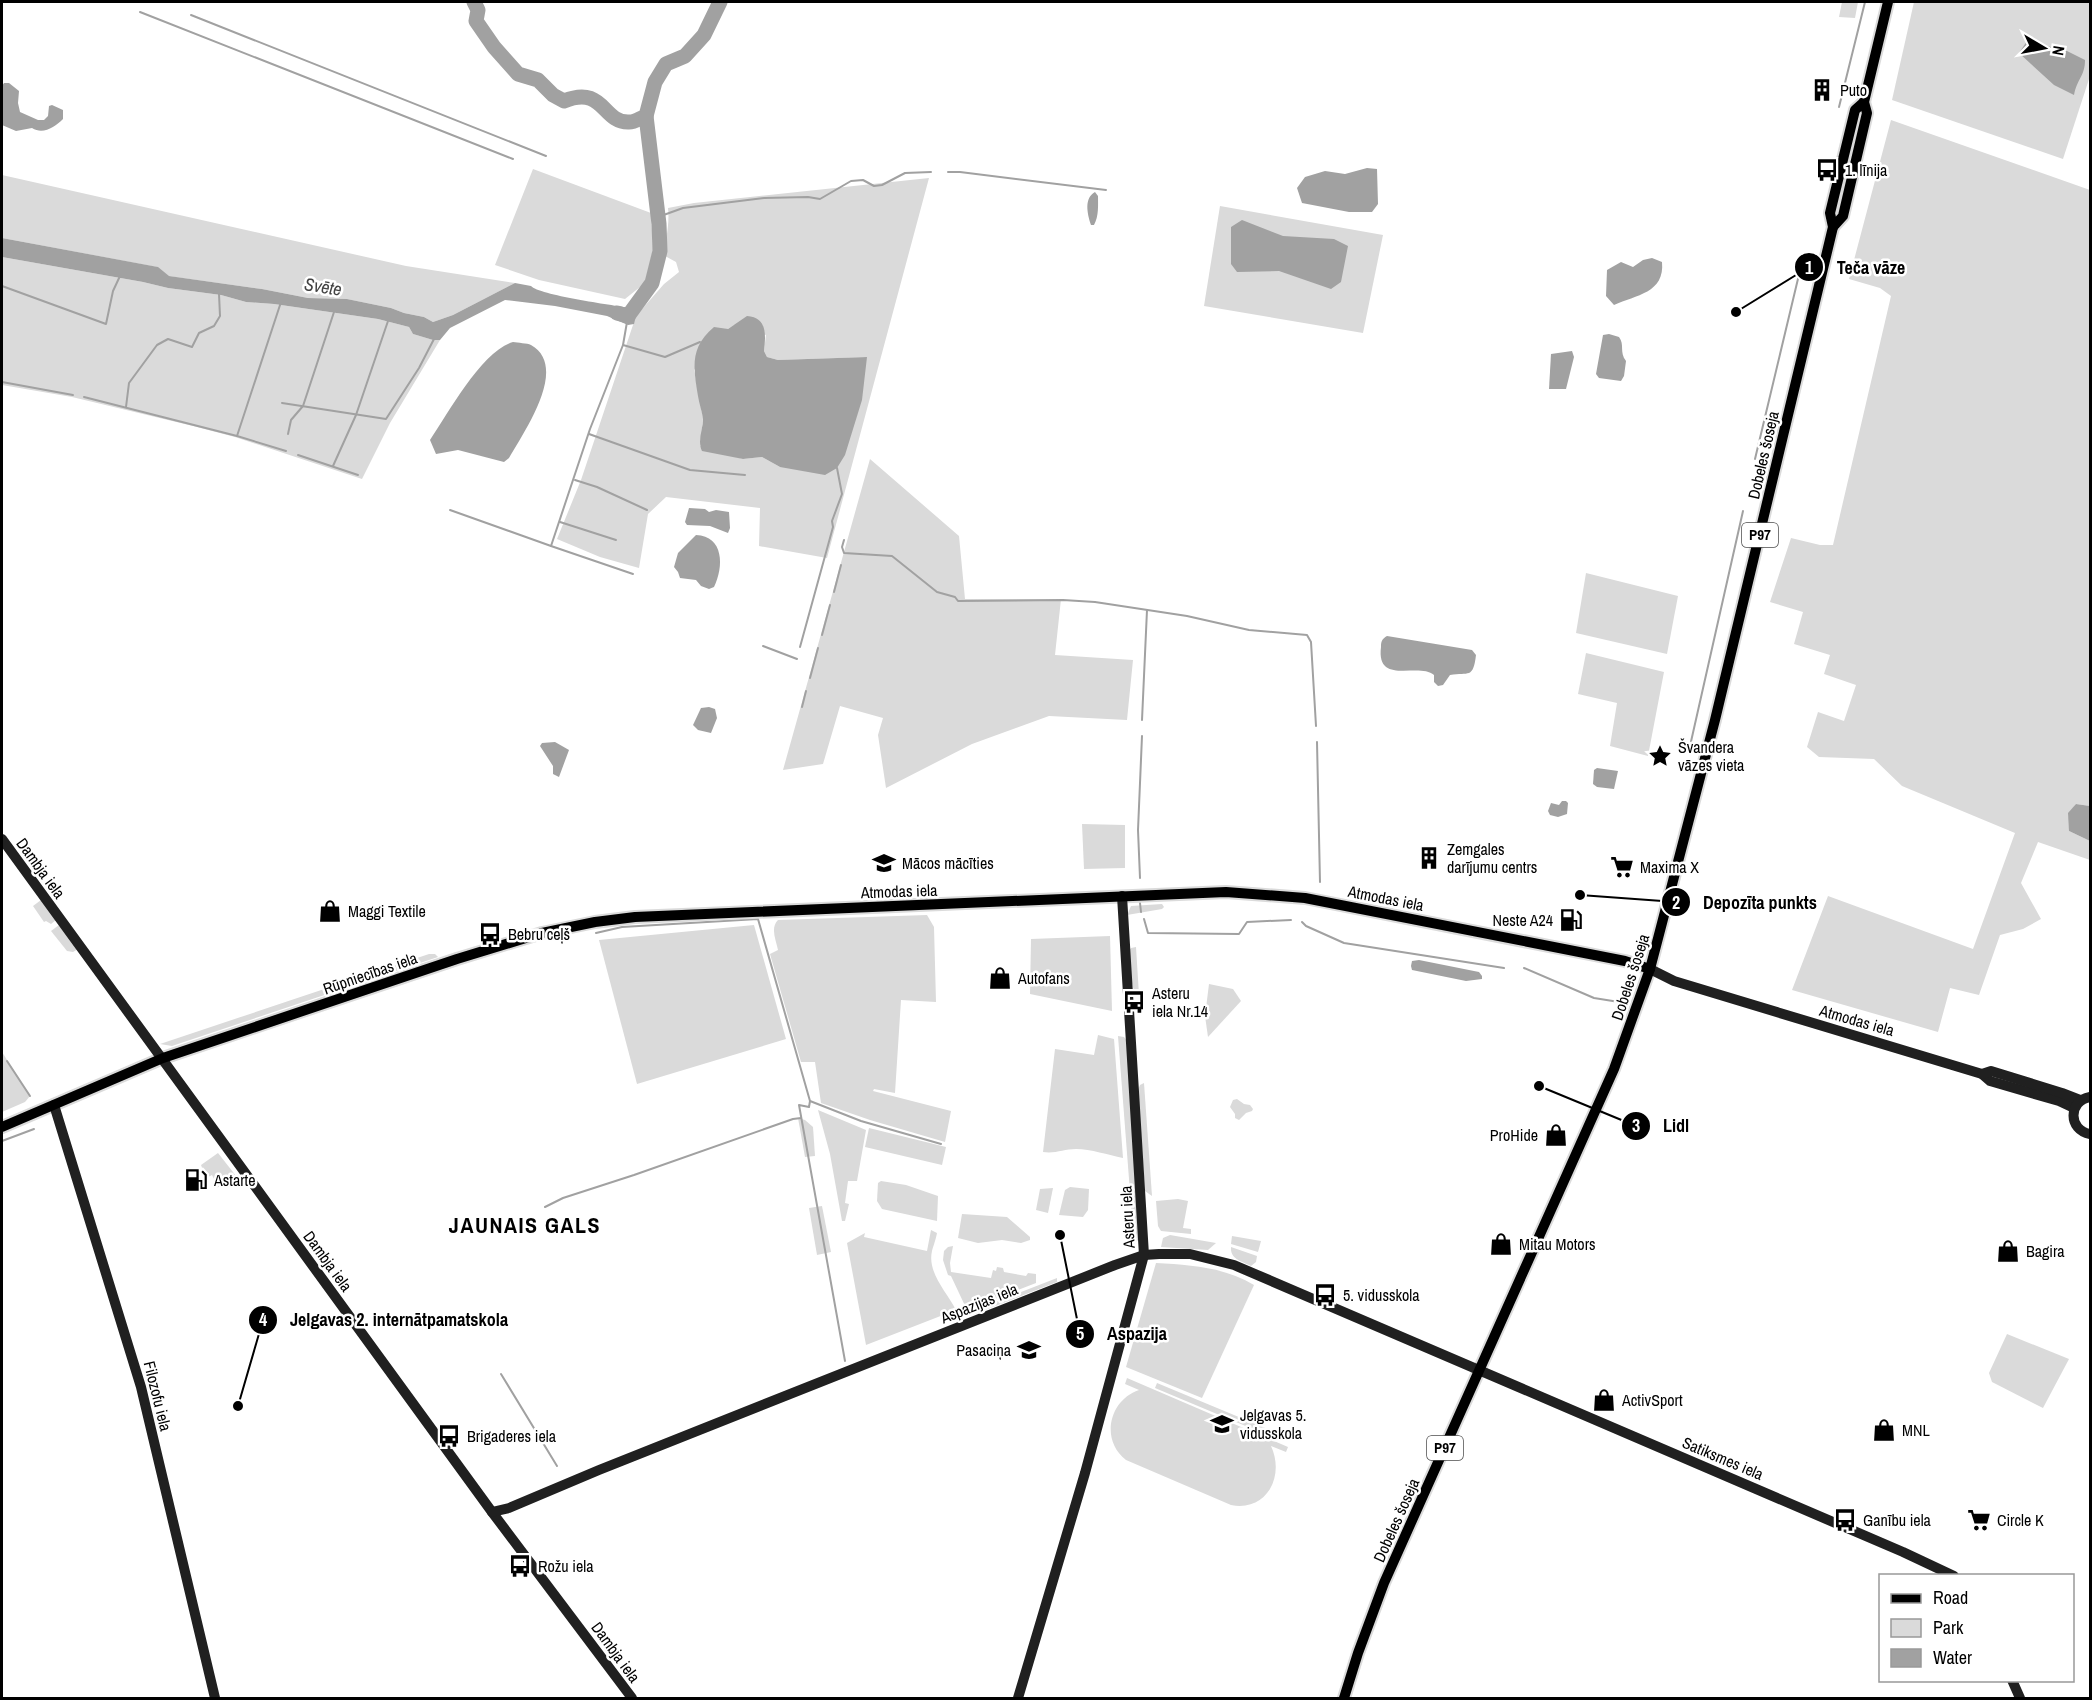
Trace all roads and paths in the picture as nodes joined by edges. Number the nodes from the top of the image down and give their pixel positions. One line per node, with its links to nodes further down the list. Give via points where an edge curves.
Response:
1 (1888, 2): 5 (main road, Dobeles šoseja / P97, via 1843,216 1833,227 1715,720)
2 (2, 839): 6 (street, Dambja iela)
3 (1122, 896): 4 (main road, Atmodas iela); 5 (main road, Atmodas iela, via 1226,892 1305,898); 11 (street, Asteru iela)
4 (764, 911): 6 (main road, Rūpniecības iela, via 635,917 542,933)
5 (1650, 969): 7 (street, Atmodas iela, via 1674,981 1983,1074 1991,1071); 12 (main road, Dobeles šoseja / P97, via 1614,1069)
6 (163, 1058): 8 (main road, Rūpniecības iela); 13 (street, Dambja iela)
7 (2082, 1102): 10 (street, via 2073,1119 2075,1125)
8 (54, 1105): 9 (main road, Rūpniecības iela); 16 (street, Filozofu iela, via 141,1387)
9 (2, 1127)
10 (2091, 1134)
11 (1144, 1255): 12 (street, Aspazijas iela, via 1190,1254 1234,1265); 13 (street, Aspazijas iela); 18 (street, Asteru iela)
12 (1480, 1370): 14 (street, Satiksmes iela); 19 (main road, Dobeles šoseja / P97, via 1384,1583)
13 (492, 1512): 17 (street, Dambja iela)
14 (1952, 1574)
15 (2013, 1682): 20 (street)
16 (215, 1698)
17 (632, 1698)
18 (1018, 1698)
19 (1344, 1698)
20 (2020, 1698)

